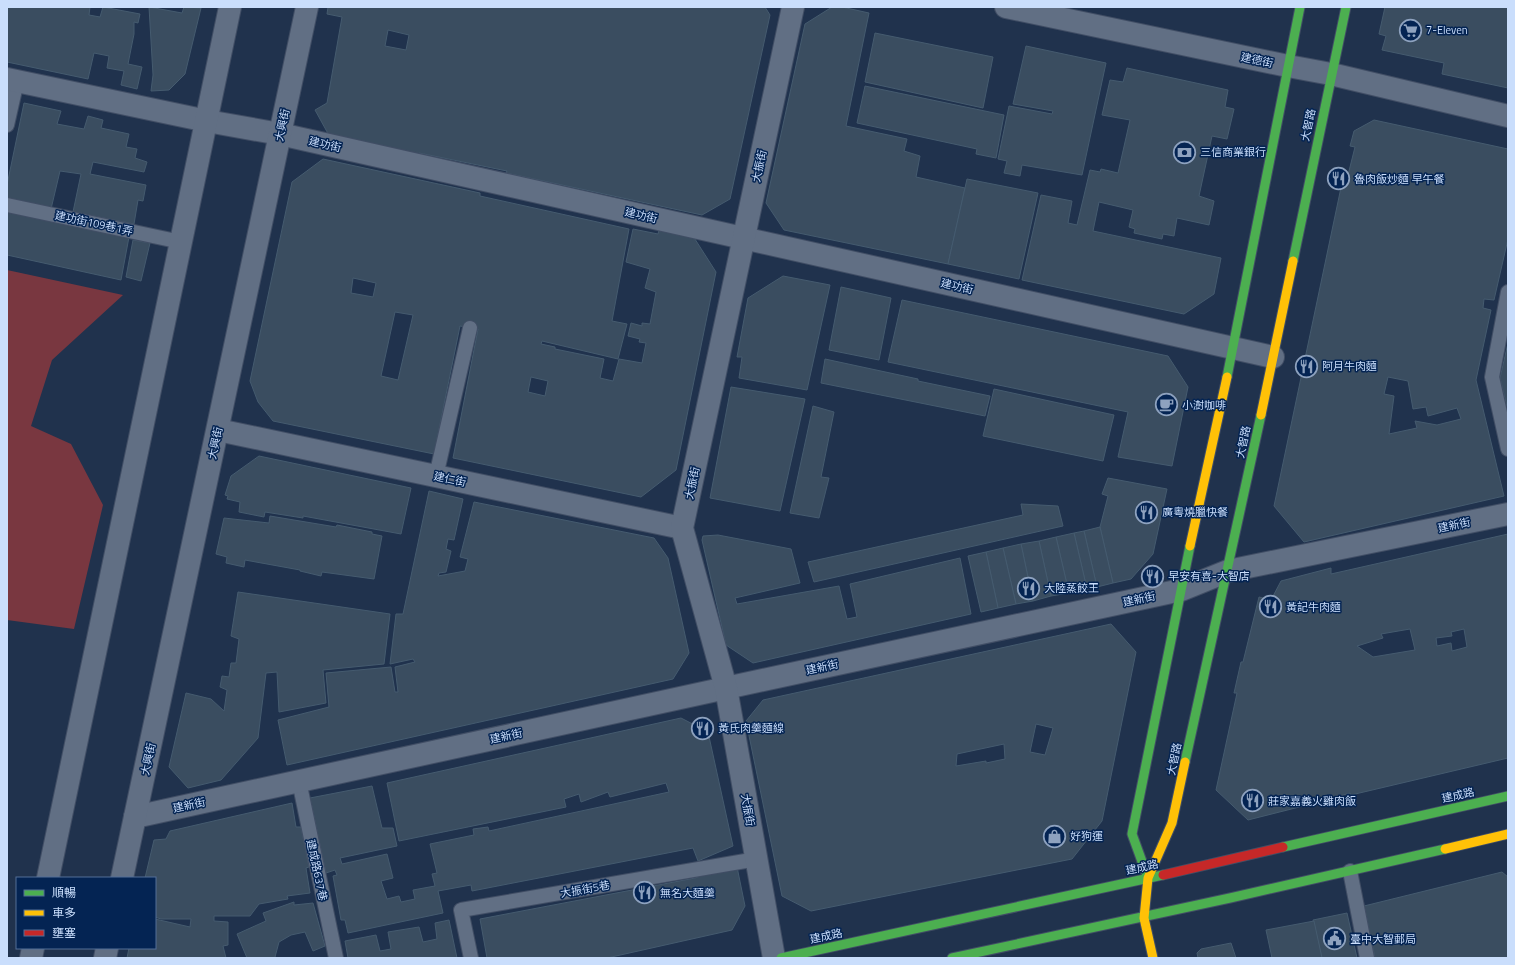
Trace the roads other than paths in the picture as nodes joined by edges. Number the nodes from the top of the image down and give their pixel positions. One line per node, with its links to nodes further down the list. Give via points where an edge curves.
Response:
1 (230, 7): 11 (street)
2 (307, 7): 13 (street, 大興街)
3 (793, 7): 15 (street, 大振街)
4 (1006, 7): 7 (street, 建德街)
5 (1300, 7): 7 (street, 大智路)
6 (1346, 7): 8 (street, 大智路)
7 (1288, 66): 8 (street, 建德街); 19 (street, 大智路)
8 (1331, 74): 10 (street, 建德街); 20 (street, 大智路)
9 (12, 80): 11 (street, 建功街); 12 (lane)
10 (1508, 116)
11 (207, 121): 13 (street, 建功街); 16 (street)
12 (7, 125)
13 (280, 134): 15 (street, 建功街); 21 (street, 大興街)
14 (7, 205): 16 (lane, 建功街109巷1弄)
15 (743, 238): 19 (street, 建功街); 25 (street, 大振街)
16 (181, 242): 35 (street)
17 (1508, 292): 22 (lane, via 1492,377)
18 (470, 328): 23 (lane)
19 (1233, 348): 20 (street, 建功街); 27 (street, 大智路)
20 (1273, 357): 26 (street, 大智路)
21 (218, 430): 23 (street, 建仁街); 31 (street, 大興街)
22 (1508, 449)
23 (436, 476): 25 (street, 建仁街)
24 (1508, 514): 26 (street, 建新街)
25 (682, 528): 28 (street, 大振街)
26 (1228, 571): 27 (street, 建新街); 37 (street, 大智路, via 1172,823)
27 (1181, 590): 28 (street, 建新街); 37 (street, 大智路, via 1132,834)
28 (726, 688): 29 (street, 建新街); 33 (street, 大振街)
29 (299, 781): 31 (street, 建新街); 39 (lane, 建成路637巷)
30 (1508, 796): 37 (street, 建成路)
31 (135, 817): 36 (street, 大興街)
32 (1508, 834): 34 (street)
33 (757, 859): 40 (lane, 大振街5巷, via 461,910); 41 (street, 大振街)
34 (1350, 871): 38 (street); 45 (lane)
35 (48, 877)
36 (122, 877)
37 (1148, 878): 38 (street, 大智路); 42 (street, 建成路)
38 (1144, 918): 43 (street); 44 (street, 大智路)
39 (336, 958)
40 (471, 958)
41 (774, 958)
42 (781, 958)
43 (952, 958)
44 (1153, 958)
45 (1367, 958)

